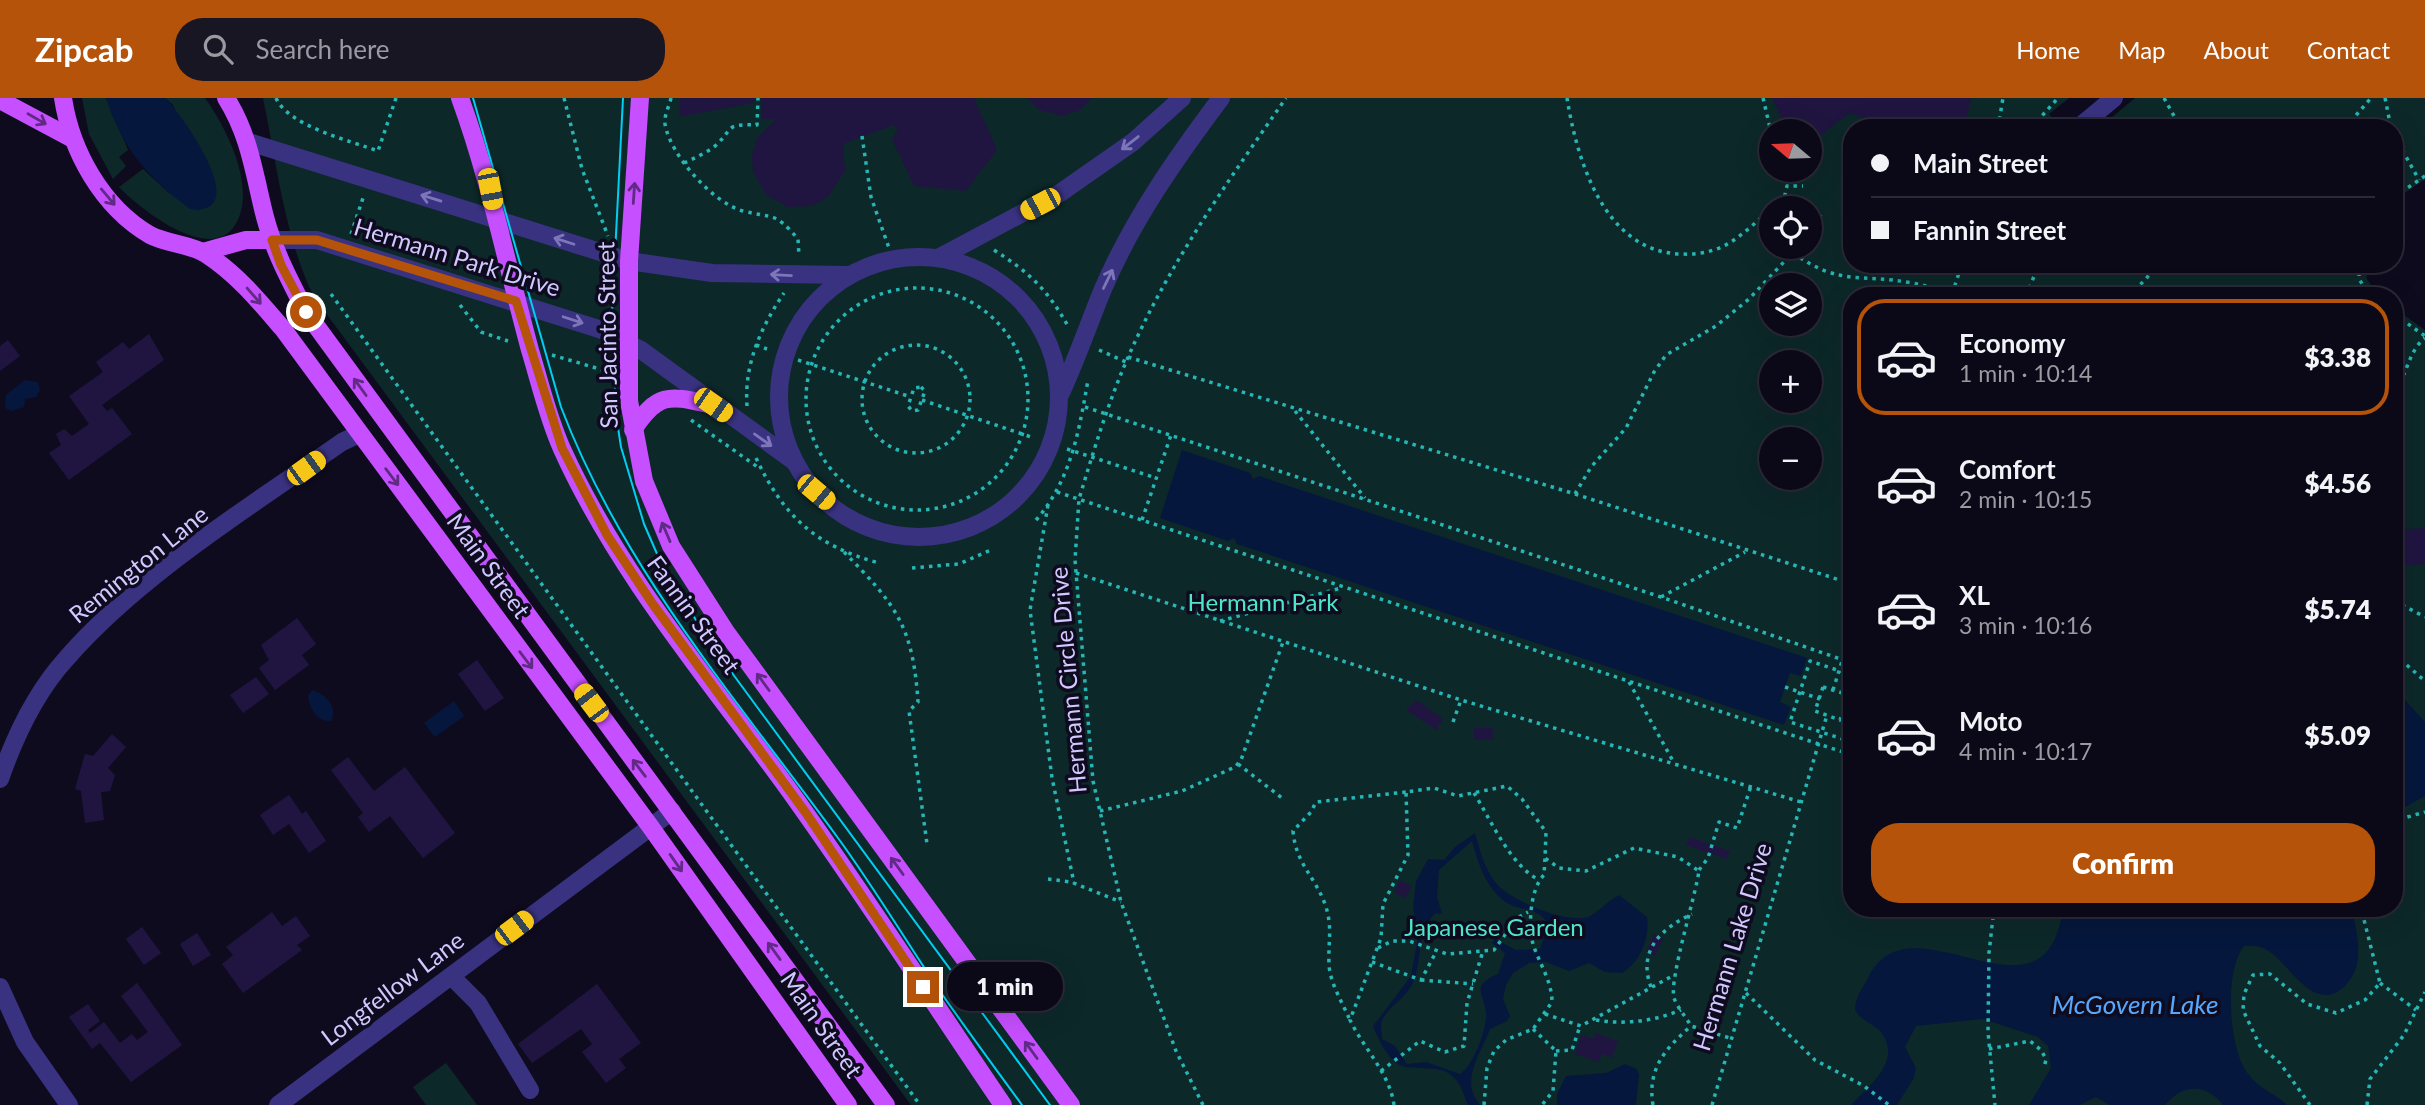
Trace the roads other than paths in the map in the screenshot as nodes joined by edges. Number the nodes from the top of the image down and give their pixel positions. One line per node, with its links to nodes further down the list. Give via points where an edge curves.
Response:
1 (63, 98): 10 (main road, Main Street)
2 (226, 98): 11 (main road, Main Street)
3 (460, 98): 13 (main road, Fannin Street, via 478,145)
4 (640, 98): 18 (main road, San Jacinto Street, one-way to 4)
5 (1182, 98): 17 (street, one-way to 17, via 1133,142 1060,193)
6 (1221, 98): 22 (street, one-way to 6, via 1131,232 1169,168)
7 (2114, 98): 9 (street)
8 (0, 100): 10 (main road, one-way to 10)
9 (2089, 119)
10 (73, 139): 16 (main road, Main Street, one-way to 16, via 94,179 131,221 151,235)
11 (249, 142): 12 (main road, Main Street); 13 (street, Hermann Park Drive, one-way to 11)
12 (264, 215): 14 (main road); 15 (main road, Main Street)
13 (496, 218): 18 (street, Hermann Park Drive, one-way to 13); 20 (main road, Fannin Street)
14 (246, 240): 15 (main road); 16 (main road)
15 (272, 240): 20 (street, Hermann Park Drive, via 317,240); 29 (main road, Main Street, one-way to 15, via 306,312)
16 (202, 252): 25 (main road, Main Street, one-way to 25, via 235,274)
17 (940, 257): 19 (street, via 893,258); 22 (street, via 982,271 1018,296 1044,331 1058,373)
18 (629, 261): 19 (street, Hermann Park Drive, one-way to 18, via 712,273); 21 (main road, San Jacinto Street)
19 (849, 275): 26 (street, via 822,295 801,322 785,355 779,390 782,427)
20 (516, 301): 21 (street, Hermann Park Drive, one-way to 21); 38 (main road, Fannin Street, via 562,448 607,535 806,813)
21 (629, 342): 23 (street, Hermann Park Drive); 24 (main road, San Jacinto Street)
22 (1060, 396): 26 (street, via 1051,444 1031,482 994,516 957,533 917,538 877,532 844,516 816,492)
23 (713, 405): 24 (main road, via 660,399); 26 (street, Hermann Park Drive, one-way to 26)
24 (633, 430): 27 (main road, San Jacinto Street, one-way to 24, via 671,546 644,481)
25 (359, 433): 28 (street, Remington Lane, via 173,563 101,621 64,660 34,702); 30 (main road, Main Street, one-way to 30)
26 (794, 462)
27 (726, 632): 39 (main road, Fannin Street, one-way to 27)
28 (0, 779)
29 (672, 811): 30 (street, Longfellow Lane); 37 (main road, Main Street, one-way to 29)
30 (650, 826): 31 (street, Longfellow Lane); 36 (main road, Main Street, one-way to 36)
31 (451, 976): 33 (street, via 478,1003); 35 (street, Longfellow Lane)
32 (0, 987): 34 (street, via 25,1042)
33 (530, 1090)
34 (69, 1105)
35 (278, 1105)
36 (848, 1105)
37 (886, 1105)
38 (1003, 1105)
39 (1071, 1105)

